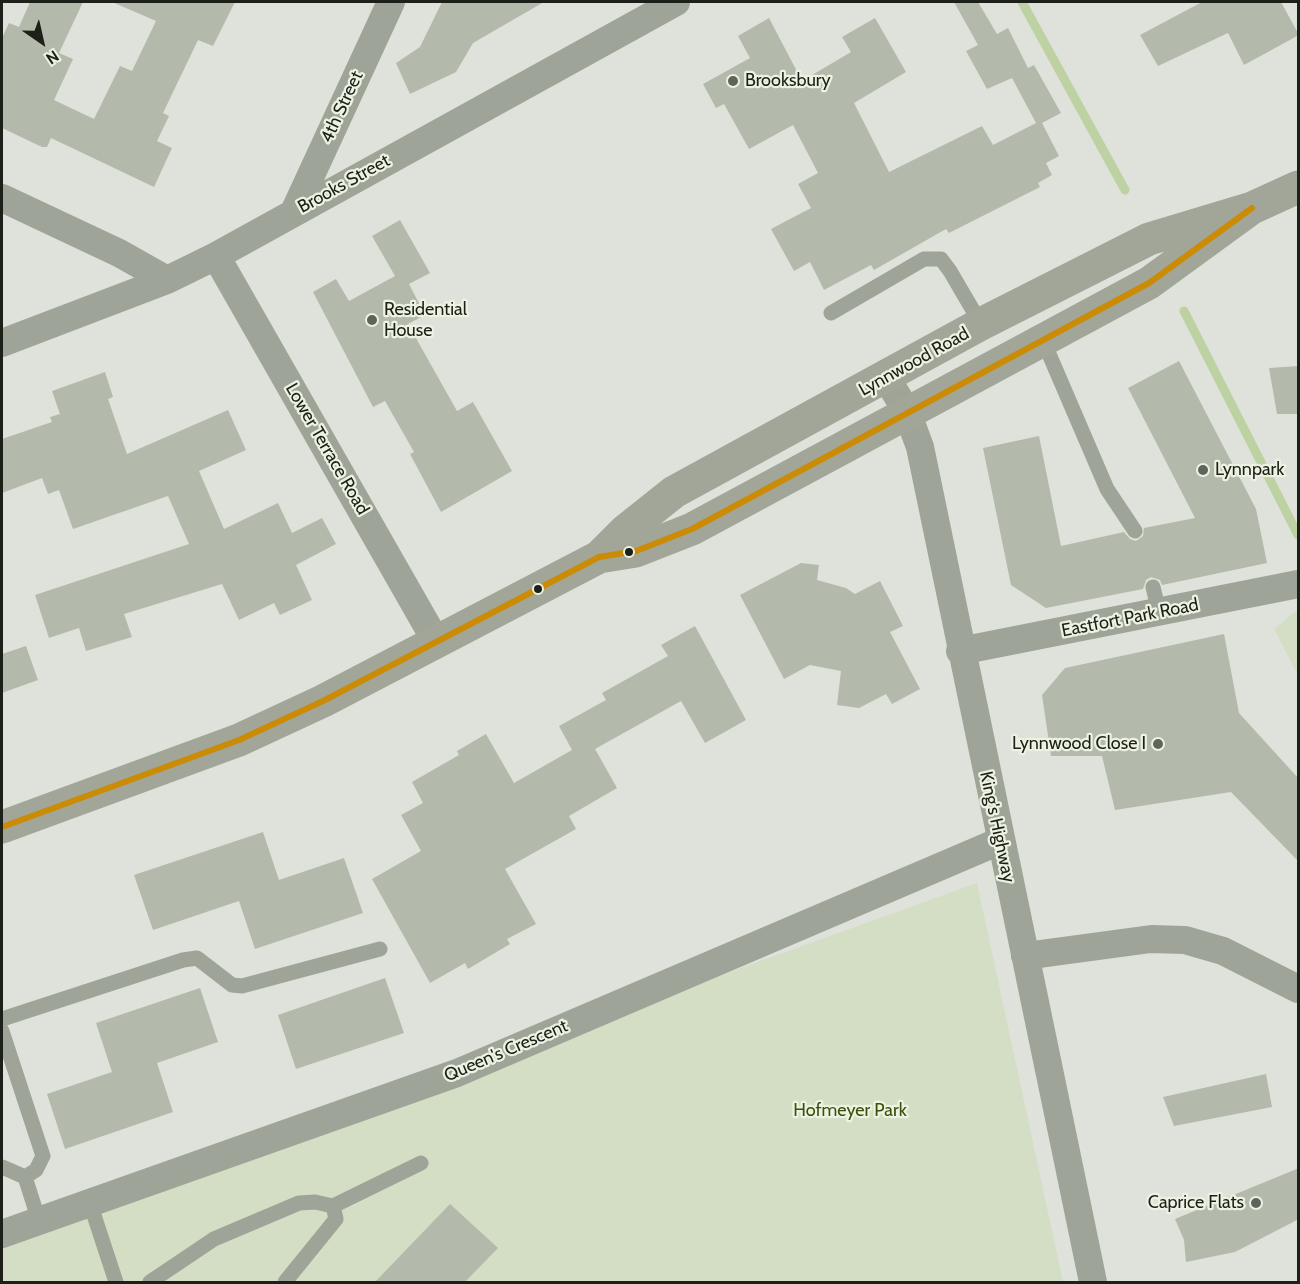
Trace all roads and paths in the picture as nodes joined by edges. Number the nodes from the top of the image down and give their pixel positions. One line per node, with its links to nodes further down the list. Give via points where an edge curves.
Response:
1 (391, 2): 6 (street, 4th Street)
2 (676, 2): 6 (street, Brooks Street)
3 (1299, 187): 5 (main road, Lynnwood Road)
4 (2, 198): 8 (street)
5 (1252, 208): 10 (main road, Lynnwood Road, via 1149,239); 11 (main road, Lynnwood Road, via 1149,283)
6 (294, 212): 7 (street, Brooks Street)
7 (216, 256): 8 (street, Brooks Street); 18 (street, Lower Terrace Road)
8 (167, 280): 12 (street, Brooks Street)
9 (831, 313): 10 (lane, via 924,259 941,260)
10 (981, 324): 13 (main road, Lynnwood Road)
11 (1043, 340): 14 (main road, Lynnwood Road); 15 (lane, via 1107,489)
12 (2, 343)
13 (886, 377): 14 (street, King's Highway); 16 (main road, Lynnwood Road, via 674,492)
14 (907, 412): 16 (main road, Lynnwood Road, via 692,529 636,551); 19 (street, King's Highway, via 920,447)
15 (1135, 531)
16 (599, 557): 18 (main road, Lynnwood Road)
17 (1299, 584): 19 (street, Eastfort Park Road, via 1156,599)
18 (437, 643): 20 (main road, Lynnwood Road, via 239,740)
19 (960, 651): 21 (street, King's Highway)
20 (2, 827)
21 (1000, 841): 23 (street, King's Highway); 30 (street, Queen's Crescent, via 457,1073)
22 (380, 949): 25 (lane, via 242,986 232,985 197,958 183,960)
23 (1025, 956): 24 (street, via 1151,939 1185,940 1223,951); 37 (street, King's Highway)
24 (1299, 989)
25 (2, 1019)
26 (2, 1031): 29 (lane, via 44,1156 36,1170)
27 (421, 1163): 31 (lane)
28 (2, 1167): 29 (lane)
29 (26, 1177): 32 (lane)
30 (90, 1203): 32 (street, Queen's Crescent); 34 (lane)
31 (333, 1206): 35 (lane, via 299,1203 213,1239); 36 (lane, via 336,1220)
32 (39, 1221): 33 (street, Queen's Crescent)
33 (2, 1234)
34 (116, 1282)
35 (150, 1282)
36 (285, 1282)
37 (1093, 1282)

